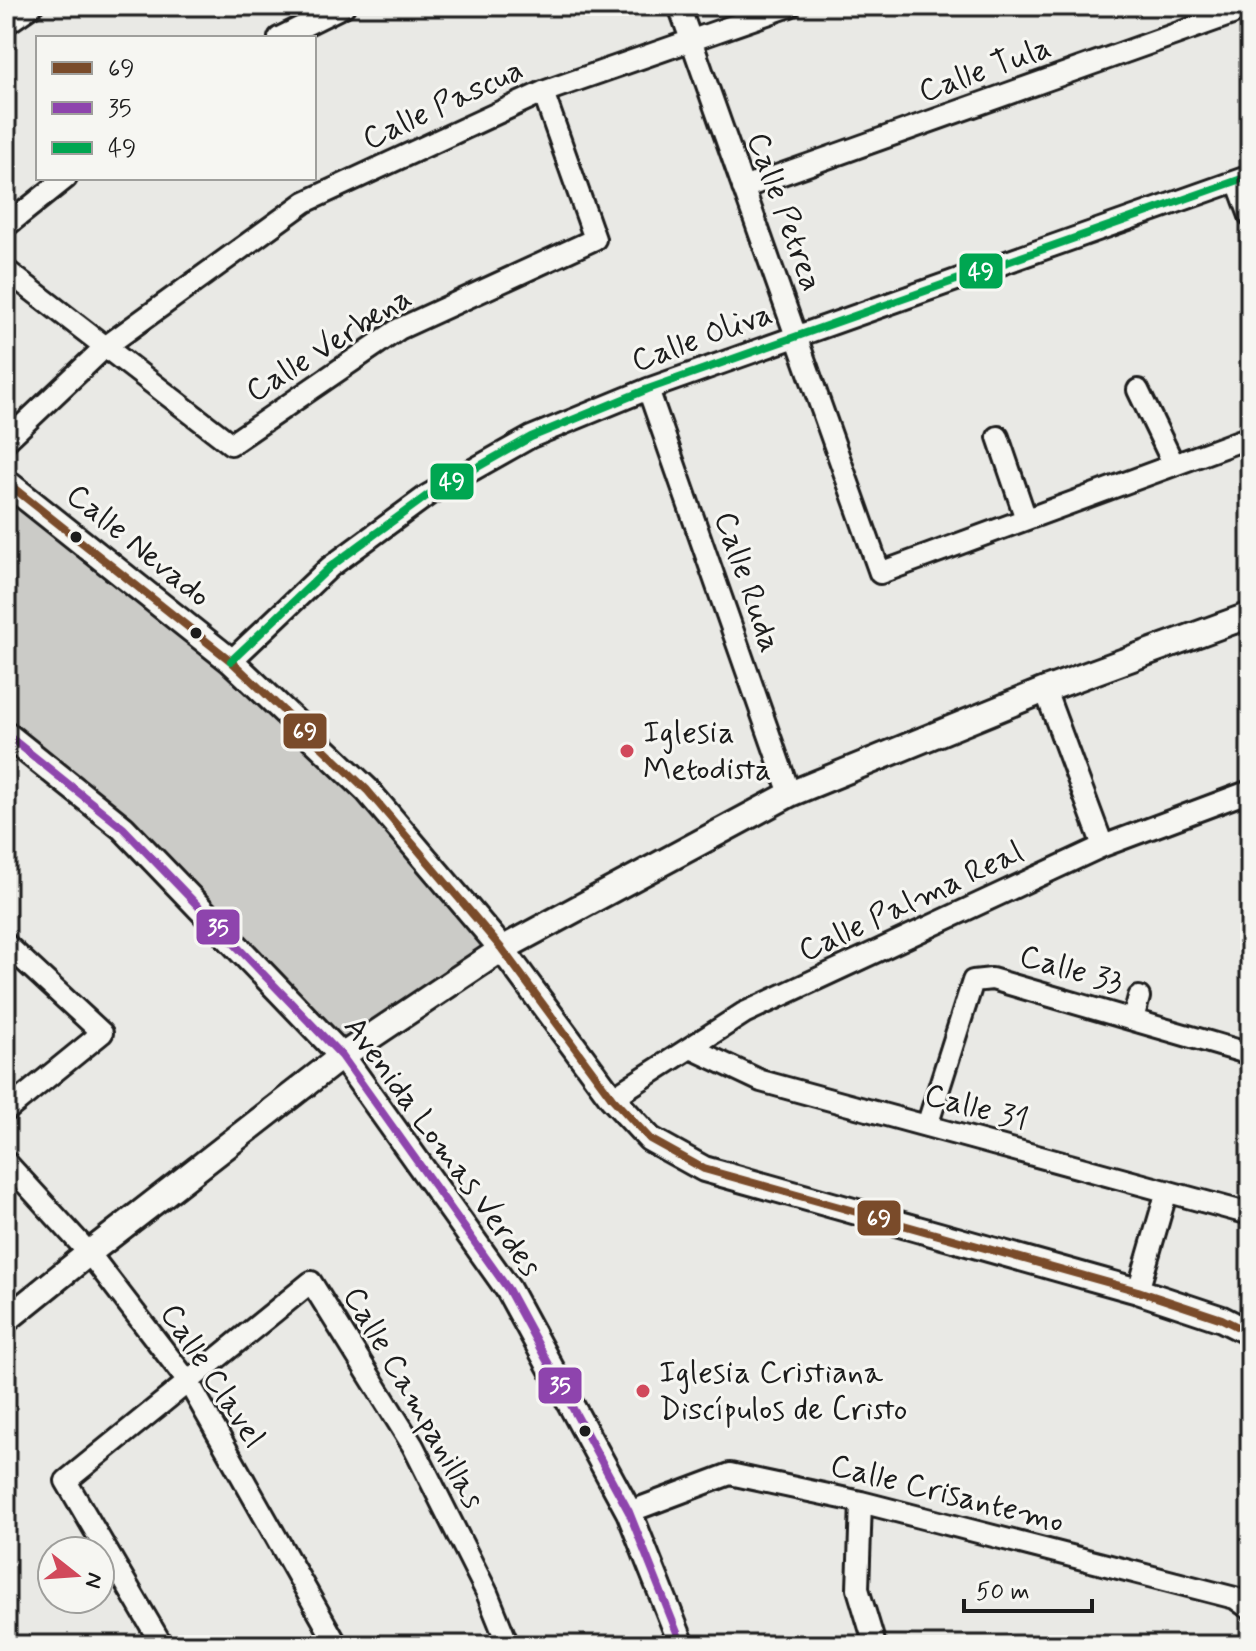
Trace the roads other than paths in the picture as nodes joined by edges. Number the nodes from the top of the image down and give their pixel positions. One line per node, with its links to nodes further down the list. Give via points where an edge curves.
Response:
1 (32, 6): 6 (street)
2 (344, 6): 7 (street)
3 (679, 6): 8 (street, Calle Petrea)
4 (790, 6): 8 (street, Calle Pascua)
5 (1246, 6): 12 (street, Calle Tula)
6 (7, 20)
7 (283, 36)
8 (691, 41): 9 (street, Calle Pascua); 12 (street, Calle Petrea)
9 (543, 92): 17 (street, Calle Pascua, via 305,202); 17 (street, Calle Verbena, via 595,239 399,329 231,444)
10 (1243, 178): 13 (street); 16 (street, Calle Oliva)
11 (64, 180): 14 (street)
12 (743, 188): 16 (street, Calle Petrea)
13 (1250, 216)
14 (6, 226)
15 (6, 270): 17 (street)
16 (796, 336): 18 (street, Calle Oliva); 25 (street, Calle Petrea, via 880,573)
17 (105, 347): 22 (street, Calle Pascua)
18 (648, 389): 27 (street, Calle Oliva, via 531,437 428,495 330,567); 31 (street, Calle Ruda)
19 (1138, 390): 23 (street)
20 (998, 437): 25 (street)
21 (1250, 437): 23 (street)
22 (6, 441)
23 (1174, 465): 25 (street)
24 (6, 482): 27 (street, Calle Nevado)
25 (1026, 519)
26 (1250, 615): 28 (street)
27 (231, 661): 34 (street, Calle Nevado, via 367,790)
28 (1045, 690): 31 (street); 32 (street)
29 (6, 734): 39 (street, Avenida Lomas Verdes, via 123,828)
30 (1250, 791): 32 (street, Calle Palma Real)
31 (790, 794): 34 (street)
32 (1103, 846): 37 (street, Calle Palma Real, via 744,1013)
33 (6, 944): 41 (street, via 102,1033)
34 (502, 949): 39 (street); 40 (street, Calle Nevado)
35 (1139, 997): 36 (street)
36 (1133, 1019): 38 (street, Calle 33); 42 (street, Calle 33, via 992,979 973,981)
37 (691, 1048): 40 (street, Calle Palma Real); 42 (street, Calle 31, via 761,1081)
38 (1250, 1054)
39 (342, 1056): 46 (street); 52 (street, Avenida Lomas Verdes, via 508,1289)
40 (612, 1098): 47 (street, Calle Nevado, via 650,1139 704,1169)
41 (6, 1111)
42 (927, 1126): 44 (street, Calle 31)
43 (6, 1162): 46 (street, Calle Clavel)
44 (1167, 1191): 45 (street, Calle 31); 47 (street)
45 (1250, 1214)
46 (89, 1253): 48 (street); 50 (street, Calle Clavel)
47 (1138, 1291): 49 (street, Calle Nevado)
48 (6, 1320)
49 (1250, 1333)
50 (189, 1383): 54 (street, via 66,1481); 55 (street, Calle Clavel); 56 (street, Calle Campanillas, via 311,1282 413,1446)
51 (861, 1502): 52 (street, Calle Crisantemo, via 730,1474); 53 (street, Calle Crisantemo, via 1235,1598); 58 (street, via 858,1589)
52 (629, 1512): 57 (street, Avenida Lomas Verdes)
53 (1250, 1609)
54 (162, 1645)
55 (337, 1645)
56 (508, 1645)
57 (682, 1645)
58 (875, 1645)

